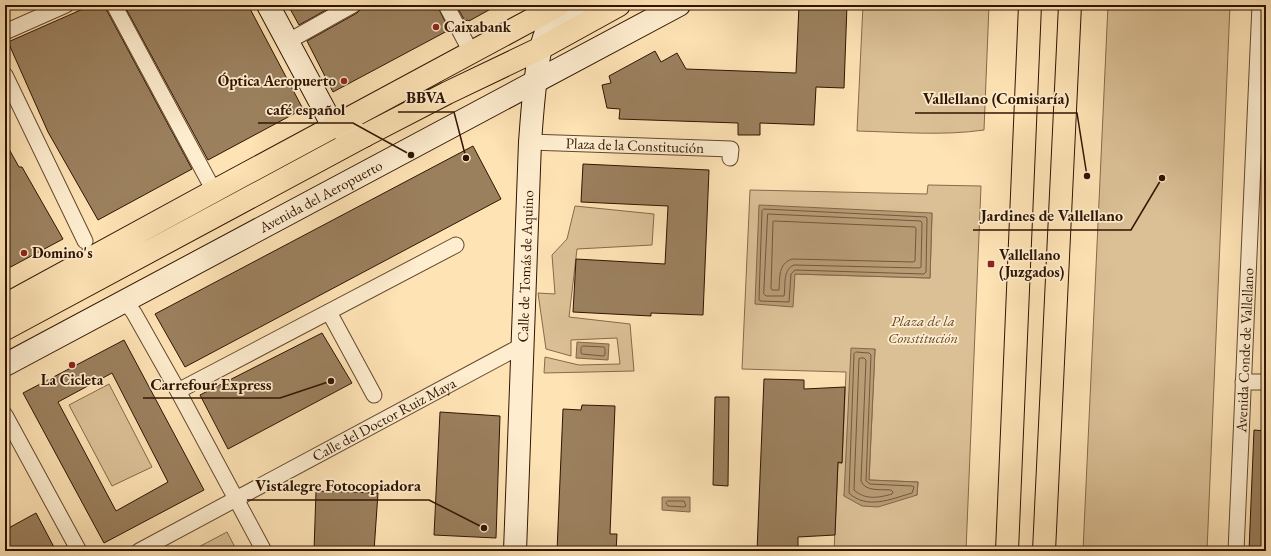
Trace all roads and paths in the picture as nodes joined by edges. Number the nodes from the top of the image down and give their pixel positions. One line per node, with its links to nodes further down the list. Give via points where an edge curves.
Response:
1 (66, 5): 14 (street)
2 (114, 5): 26 (street)
3 (268, 5): 15 (street)
4 (353, 5): 15 (street)
5 (446, 5): 17 (street)
6 (559, 5): 17 (main road)
7 (584, 5): 16 (street, Calle de Tomás de Aquino, via 550,24)
8 (619, 5): 16 (main road)
9 (679, 5): 20 (street, Avenida del Aeropuerto)
10 (1030, 5): 45 (main road)
11 (1054, 5): 21 (main road)
12 (1070, 5): 21 (main road)
13 (1260, 5): 19 (street, Avenida Conde de Vallellano)
14 (5, 32)
15 (287, 42): 22 (street)
16 (541, 48): 20 (street, Calle de Tomás de Aquino); 23 (main road)
17 (471, 52): 22 (main road)
18 (5, 75): 27 (street)
19 (1261, 76): 35 (street, Avenida Conde de Vallellano)
20 (536, 82): 24 (street, Calle de Tomás de Aquino); 29 (street, Avenida del Aeropuerto)
21 (1066, 105): 46 (main road)
22 (334, 126): 23 (street); 26 (main road)
23 (364, 136): 32 (main road)
24 (530, 142): 25 (street, Plaza de la Constitución, via 731,149); 33 (street, Calle de Tomás de Aquino)
25 (730, 158)
26 (214, 190): 30 (main road)
27 (85, 241)
28 (456, 245): 31 (street)
29 (125, 301): 34 (street, Avenida del Aeropuerto); 37 (street)
30 (5, 305)
31 (329, 312): 37 (street); 38 (street)
32 (5, 329)
33 (523, 345): 40 (street, Calle del Doctor Ruiz Maya); 44 (street, Calle de Tomás de Aquino)
34 (5, 365)
35 (1243, 382): 36 (street); 47 (street, Avenida Conde de Vallellano)
36 (1266, 382)
37 (178, 391): 40 (street)
38 (374, 395)
39 (5, 415): 41 (street)
40 (236, 498): 42 (street, Calle del Doctor Ruiz Maya); 43 (street)
41 (79, 551)
42 (139, 551)
43 (264, 551)
44 (515, 551)
45 (1007, 551)
46 (1044, 551)
47 (1236, 551)

